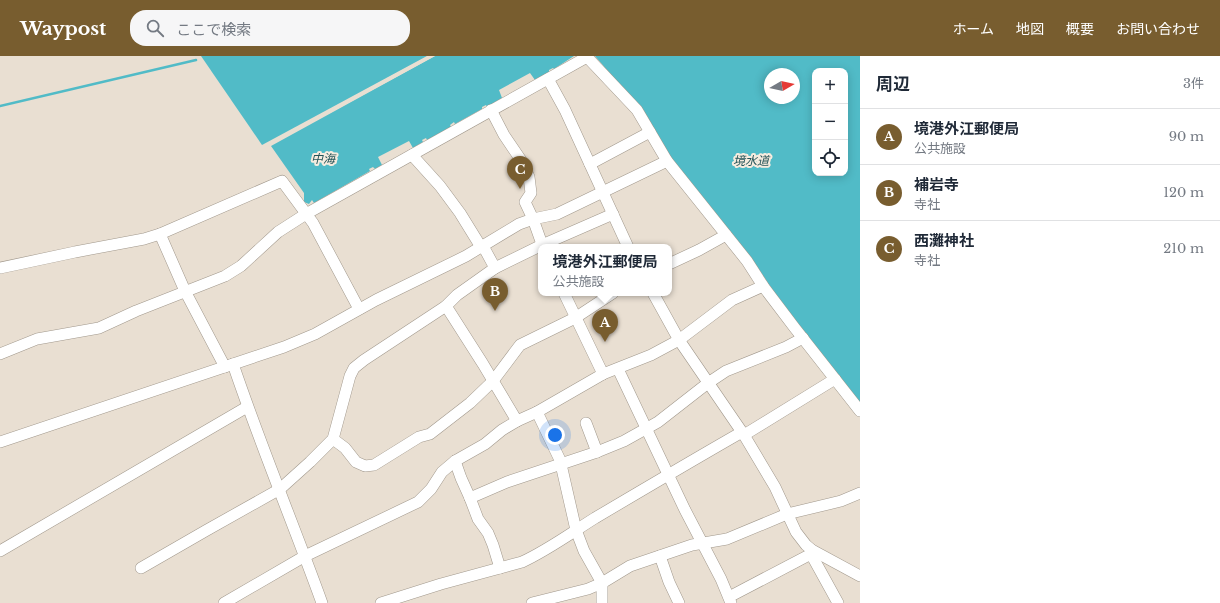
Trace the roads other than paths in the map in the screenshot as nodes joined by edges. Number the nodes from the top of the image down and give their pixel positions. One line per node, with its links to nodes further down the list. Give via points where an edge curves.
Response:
1 (548, 79): 2 (street); 3 (street, via 587,57 637,110); 6 (street)
2 (491, 110): 4 (street); 10 (street, via 529,177 531,193 525,202)
3 (650, 132): 5 (street); 6 (street)
4 (412, 155): 8 (street); 16 (street, via 460,212)
5 (667, 161): 7 (street); 12 (street)
6 (590, 164): 7 (street)
7 (602, 193): 9 (street); 10 (street, via 557,214)
8 (306, 214): 11 (street, via 282,181); 22 (street, via 278,232 241,266 225,276); 27 (street)
9 (612, 214): 14 (street); 15 (street)
10 (533, 219): 13 (street); 16 (street, via 519,224)
11 (160, 234): 19 (street); 22 (street)
12 (726, 235): 18 (street); 21 (street)
13 (541, 244)
14 (546, 244)
15 (627, 244)
16 (482, 247): 20 (street); 27 (street)
17 (538, 248): 20 (street)
18 (672, 263)
19 (0, 268)
20 (496, 268): 26 (street, via 457,295)
21 (763, 286): 29 (street); 30 (street, via 732,300)
22 (185, 290): 31 (street, via 99,328 37,339); 32 (street)
23 (565, 296): 28 (street)
24 (608, 296): 28 (street)
25 (655, 296): 30 (street)
26 (446, 306): 36 (street); 45 (street, via 354,368)
27 (359, 309): 32 (street, via 315,334)
28 (575, 318): 34 (street); 36 (street, via 520,345)
29 (803, 338): 35 (street); 37 (street, via 726,371)
30 (680, 340): 33 (street); 37 (street)
31 (0, 354)
32 (229, 365): 38 (street); 46 (street)
33 (618, 369): 34 (street); 43 (street)
34 (603, 374): 40 (street)
35 (835, 379): 39 (street); 44 (street)
36 (493, 381): 41 (street); 45 (street, via 430,434 419,437 374,465 365,466 356,462)
37 (708, 383): 43 (street); 44 (street)
38 (248, 407): 51 (street); 57 (street)
39 (860, 410)
40 (537, 412): 41 (street); 49 (street)
41 (517, 421): 48 (street, via 480,448)
42 (586, 423): 47 (street)
43 (646, 429): 47 (street, via 624,442); 50 (street)
44 (743, 433): 50 (street); 54 (street, via 775,487)
45 (334, 439): 51 (street)
46 (0, 442)
47 (596, 452): 49 (street)
48 (455, 462): 53 (street); 59 (street, via 442,472 431,489 418,502)
49 (561, 464): 53 (street, via 507,482); 55 (street)
50 (668, 475): 55 (street); 56 (street)
51 (280, 489): 59 (street); 61 (street)
52 (860, 493): 54 (street, via 840,501)
53 (470, 498): 62 (street, via 478,519 488,533)
54 (787, 514): 56 (street, via 727,539); 58 (street, via 796,532)
55 (576, 530): 62 (street, via 533,557); 64 (street, via 584,552)
56 (702, 544): 60 (street); 65 (street)
57 (0, 551)
58 (812, 552): 63 (street); 65 (street); 72 (street)
59 (305, 556): 66 (street); 67 (street)
60 (660, 556): 64 (street, via 630,566); 71 (street)
61 (141, 568)
62 (500, 568): 68 (street)
63 (860, 576)
64 (602, 583): 69 (street); 70 (street)
65 (730, 600)
66 (224, 603)
67 (322, 603)
68 (381, 603)
69 (532, 603)
70 (602, 603)
71 (679, 603)
72 (838, 603)

